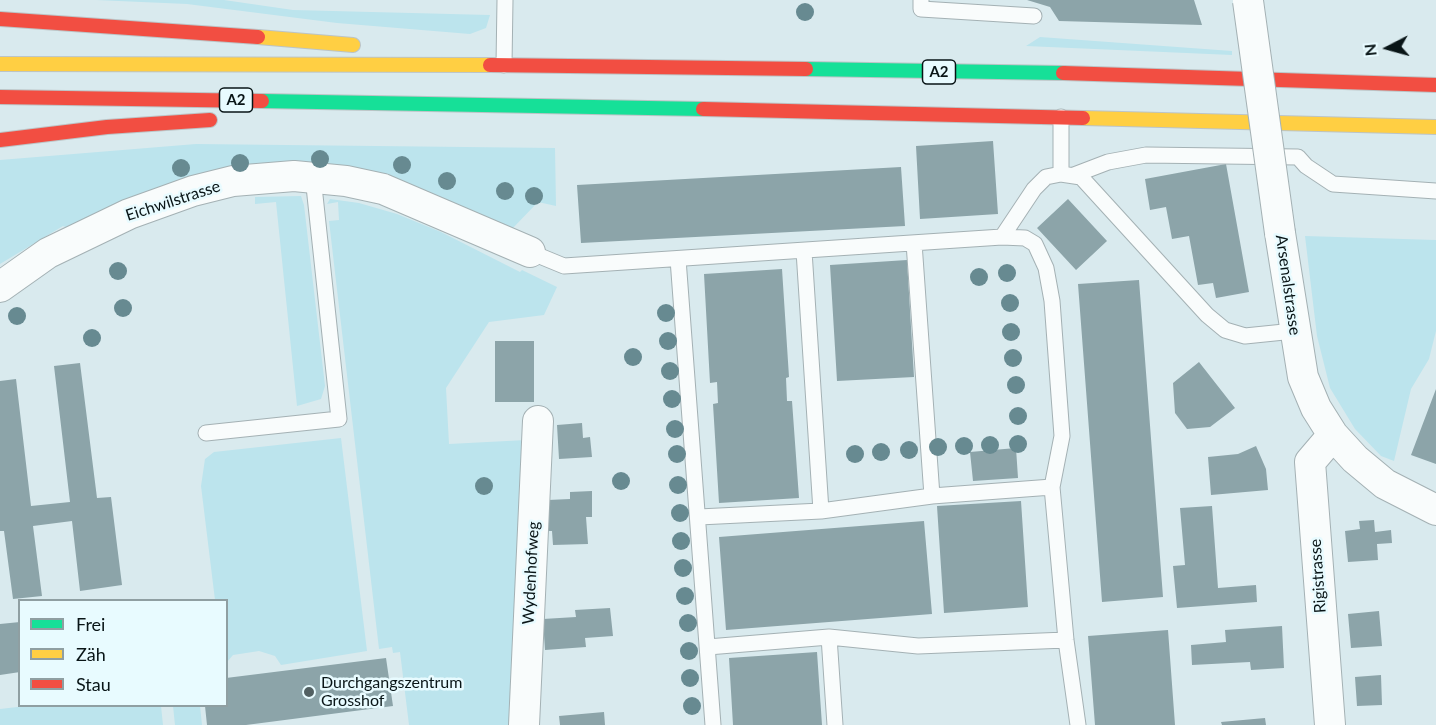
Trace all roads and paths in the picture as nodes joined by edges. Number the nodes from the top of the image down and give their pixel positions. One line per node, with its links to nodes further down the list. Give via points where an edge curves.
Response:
1 (505, 0): 10 (lane)
2 (921, 0): 4 (lane, via 921,9)
3 (1248, 1): 28 (street, Arsenalstrasse, bridge)
4 (1034, 16)
5 (0, 19): 6 (highway)
6 (368, 47)
7 (390, 50): 9 (highway)
8 (0, 64): 9 (highway, A2)
9 (443, 64): 10 (highway, A2)
10 (504, 65): 11 (highway, A2, via 1114,74)
11 (1436, 85)
12 (0, 97): 13 (highway, A2)
13 (471, 106): 14 (highway); 15 (highway, A2)
14 (339, 117)
15 (1061, 117): 17 (highway, A2); 19 (lane)
16 (225, 119): 18 (highway, via 149,123)
17 (1436, 127)
18 (0, 140)
19 (1068, 175): 21 (lane, via 1146,155 1298,157 1333,184); 22 (lane, via 1046,177); 28 (lane, via 1082,177 1097,191 1207,315 1225,330 1245,336)
20 (313, 177): 25 (street, Eichwilstrasse, via 382,189); 27 (street, Eichwilstrasse, via 233,182 162,201 48,252); 30 (lane, via 339,419)
21 (1436, 191)
22 (1002, 237): 23 (lane); 32 (lane, via 1025,238 1035,244 1046,268 1062,436)
23 (914, 243): 24 (lane); 33 (lane)
24 (804, 251): 26 (lane); 35 (lane)
25 (530, 252): 26 (lane, via 564,266)
26 (678, 260): 36 (lane)
27 (0, 288)
28 (1294, 331): 31 (street, Arsenalstrasse, via 1303,377)
29 (538, 421): 40 (street, Wydenhofweg)
30 (206, 433)
31 (1333, 435): 34 (street, Arsenalstrasse, via 1385,484); 44 (street, Rigistrasse, via 1310,462)
32 (1052, 487): 33 (lane); 38 (lane)
33 (932, 496): 35 (lane)
34 (1436, 510)
35 (821, 511): 36 (lane)
36 (699, 517): 39 (lane)
37 (829, 638): 38 (lane, via 918,646); 39 (lane); 42 (lane)
38 (1066, 640): 43 (lane)
39 (708, 647): 41 (lane)
40 (524, 725)
41 (713, 725)
42 (836, 725)
43 (1078, 725)
44 (1330, 725)

